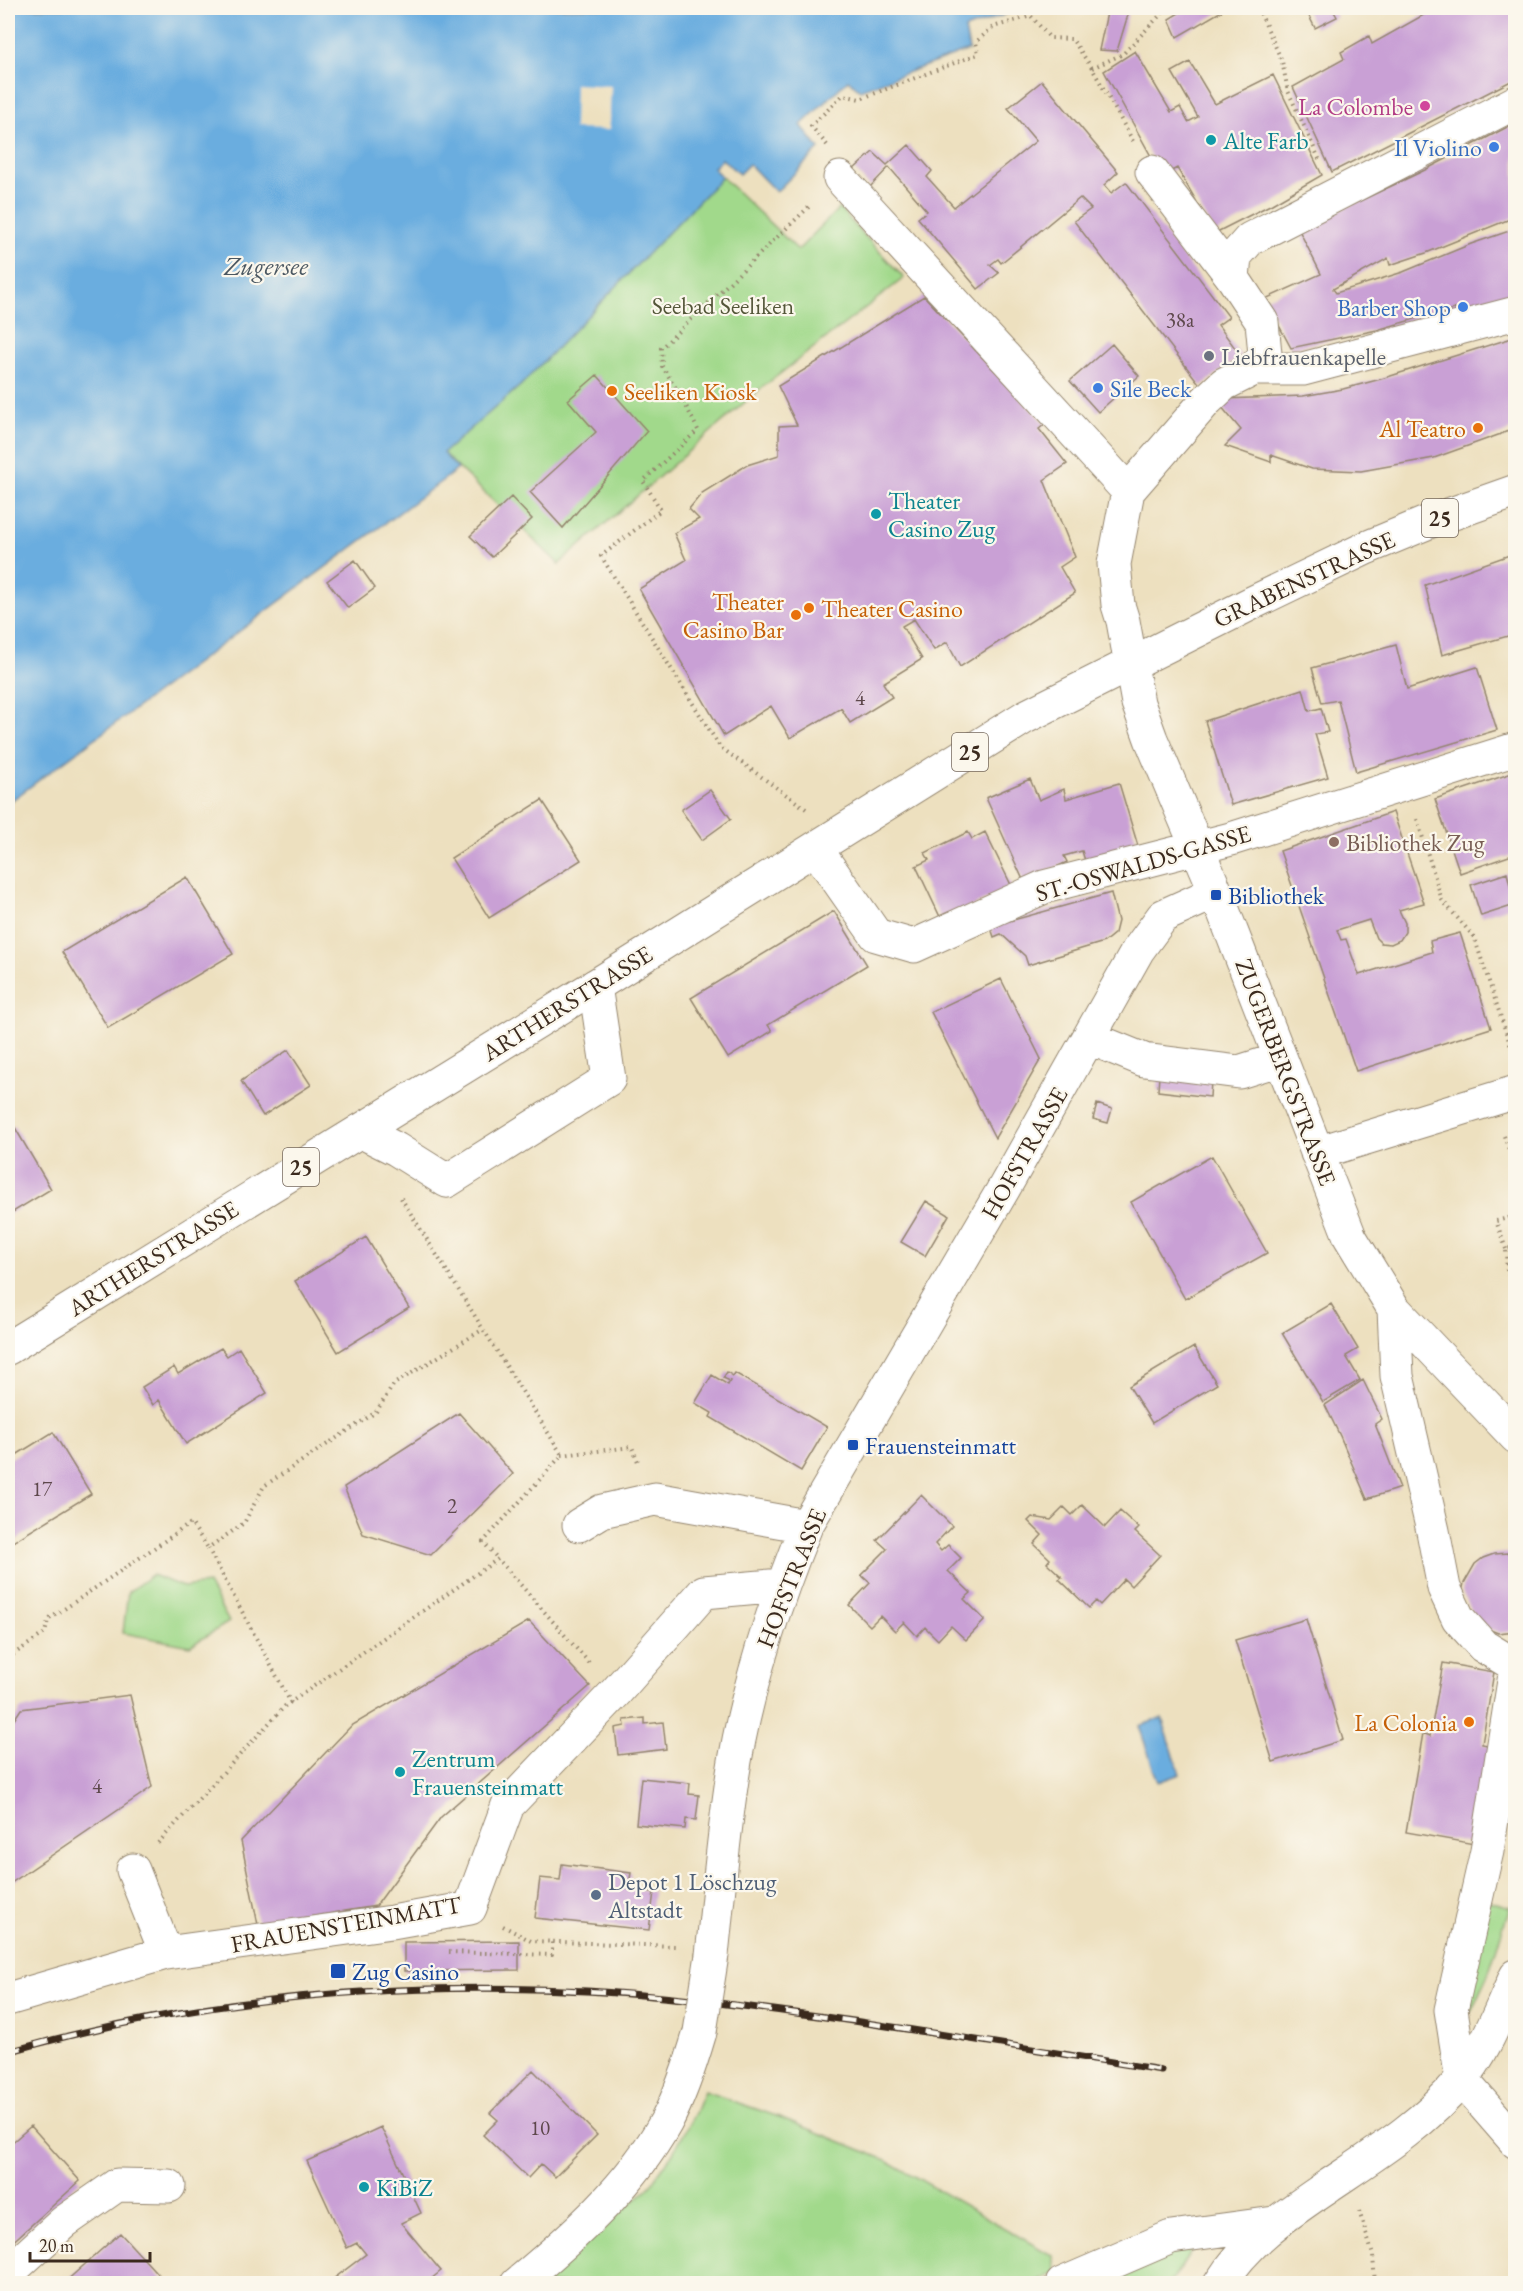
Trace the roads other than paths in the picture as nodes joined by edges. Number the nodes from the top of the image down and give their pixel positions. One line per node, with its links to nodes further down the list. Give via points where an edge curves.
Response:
1 (1515, 102): 4 (street, via 1250,239 1235,256)
2 (1152, 172): 4 (street)
3 (840, 178): 7 (street)
4 (1233, 278): 6 (street, via 1262,322 1264,354)
5 (1515, 313): 6 (street, via 1304,369)
6 (1254, 369): 7 (street, via 1224,384 1206,400)
7 (1128, 491): 9 (street, ZUGERBERGSTRASSE, via 1114,564)
8 (1515, 491): 9 (street, GRABENSTRASSE / 25, via 1366,548)
9 (1130, 663): 11 (street, ZUGERBERGSTRASSE, via 1138,704); 12 (street, ARTHERSTRASSE / 25, via 1025,717)
10 (1515, 749): 11 (street, ST.-OSWALDS-GASSE)
11 (1198, 848): 12 (street, ST.-OSWALDS-GASSE, via 1044,887 914,946 876,935); 13 (street, ZUGERBERGSTRASSE)
12 (816, 849): 14 (street, ARTHERSTRASSE / 25)
13 (1216, 892): 15 (street, HOFSTRASSE, via 1163,916 1138,950); 16 (street, ZUGERBERGSTRASSE)
14 (595, 986): 18 (street, ARTHERSTRASSE / 25); 18 (street, via 609,1079 447,1180)
15 (1090, 1038): 16 (street, via 1144,1060 1239,1072); 24 (street, HOFSTRASSE)
16 (1280, 1059): 19 (street, ZUGERBERGSTRASSE)
17 (1515, 1092): 19 (street)
18 (360, 1131): 21 (street, ARTHERSTRASSE / 25)
19 (1317, 1153): 20 (street, ZUGERBERGSTRASSE, via 1350,1237)
20 (1394, 1309): 22 (street, ZUGERBERGSTRASSE); 26 (street, via 1396,1376 1444,1588 1458,1618 1483,1646)
21 (8, 1348)
22 (1515, 1437)
23 (579, 1525): 24 (street, via 602,1511 655,1499)
24 (806, 1526): 25 (street, HOFSTRASSE)
25 (782, 1586): 28 (street, FRAUENSTEINMATT, via 704,1592 508,1805 470,1908); 36 (street, HOFSTRASSE, bridge, via 757,1663 735,1760 699,2032 676,2101 635,2168 592,2218)
26 (1515, 1667): 31 (street, via 1487,1851 1451,2010)
27 (133, 1870): 28 (street)
28 (166, 1953): 30 (street, FRAUENSTEINMATT)
29 (1515, 1976): 31 (street)
30 (8, 1999)
31 (1462, 2080): 32 (street); 34 (street, via 1412,2127)
32 (1515, 2142)
33 (169, 2186): 35 (street, via 117,2185 64,2222)
34 (1274, 2223): 37 (street, via 1171,2237); 38 (street, via 1250,2245)
35 (8, 2273)
36 (516, 2283)
37 (1062, 2283)
38 (1221, 2283)

